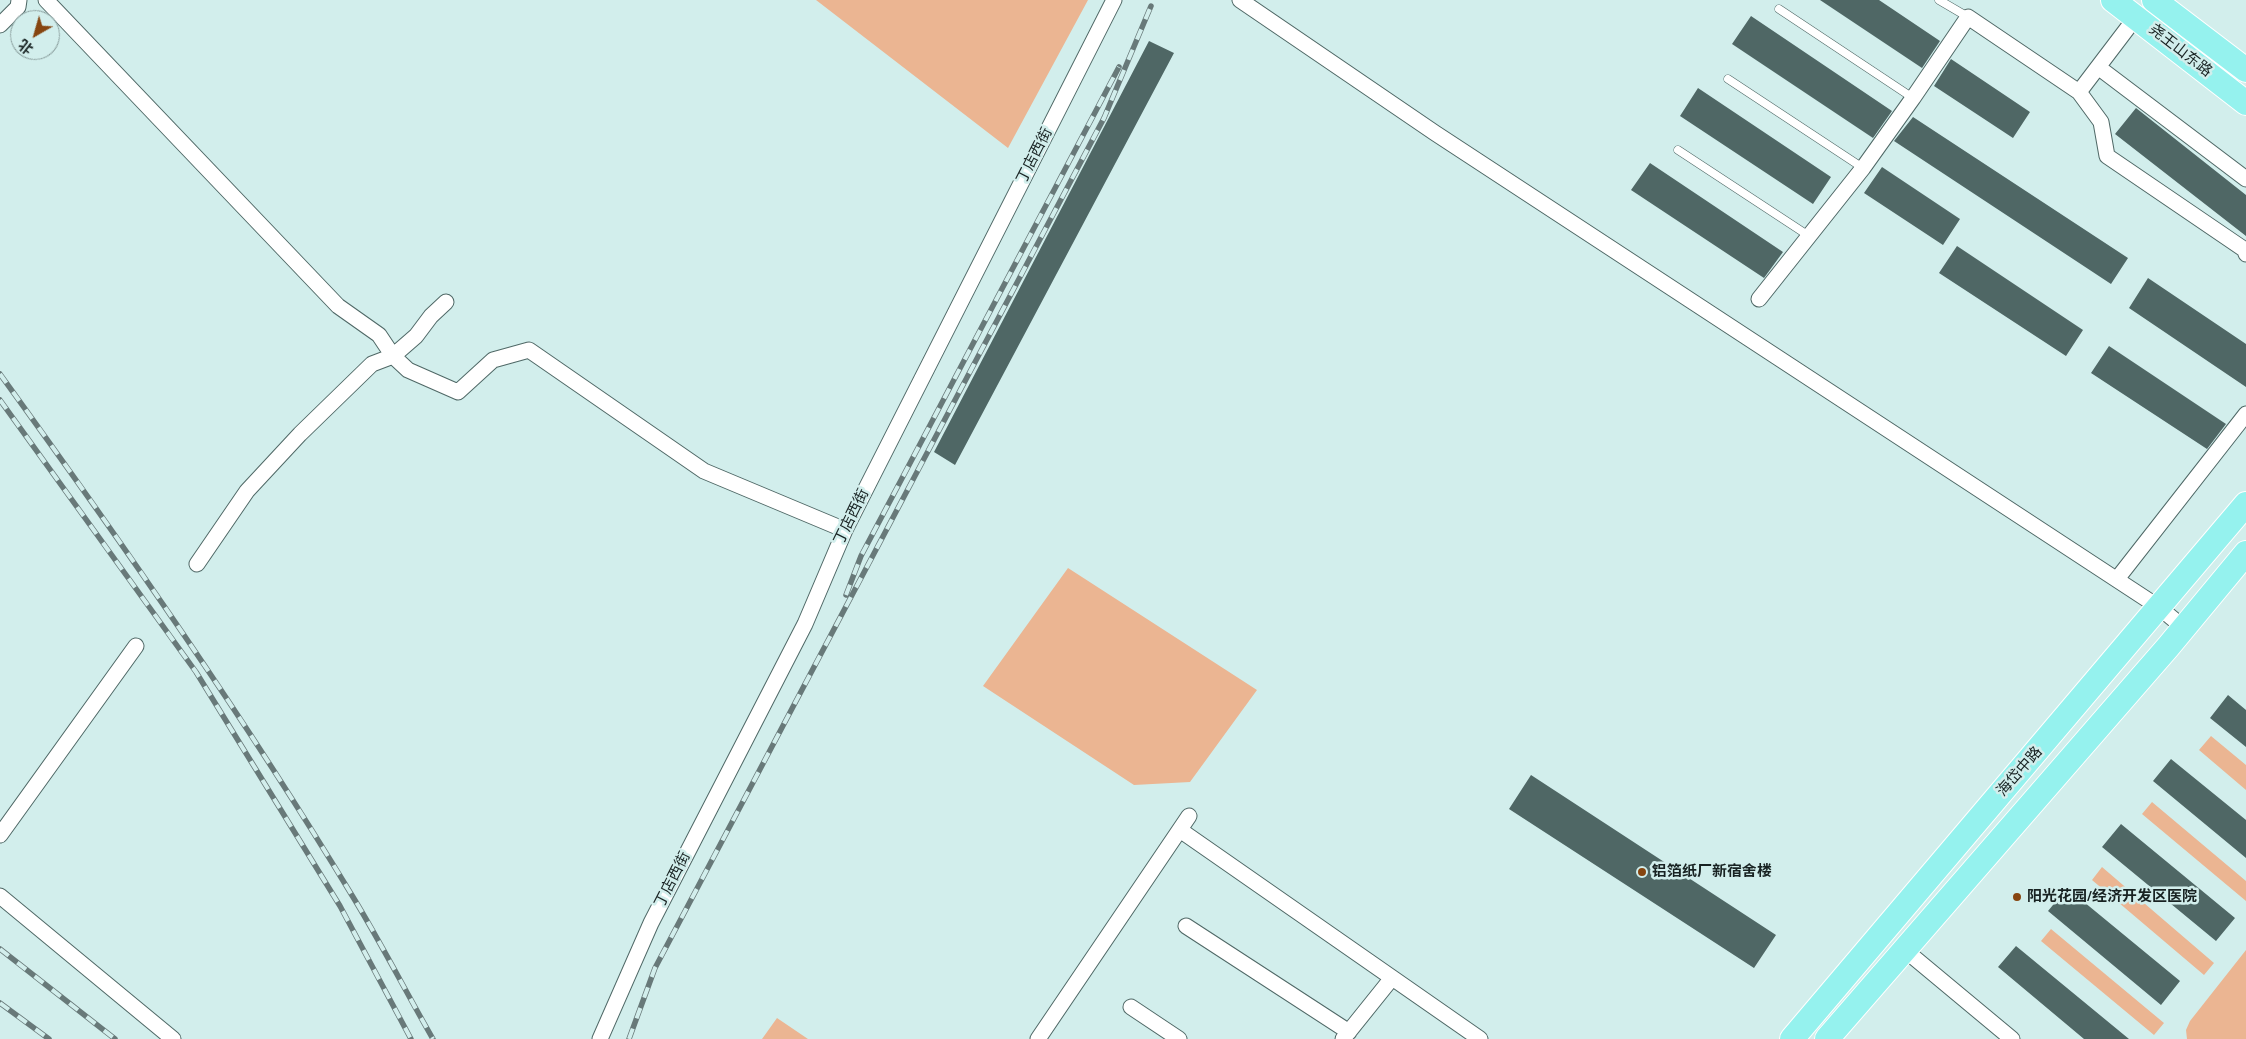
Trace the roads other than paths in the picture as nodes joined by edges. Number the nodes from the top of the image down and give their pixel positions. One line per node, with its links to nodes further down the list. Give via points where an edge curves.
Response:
1 (18, 0): 10 (street, via 18,7)
2 (46, 0): 24 (street, via 338,306 379,335)
3 (1114, 0): 27 (street, 丁店西街)
4 (1240, 0): 30 (street, via 1435,133)
5 (1939, 0): 9 (lane)
6 (2154, 0): 12 (main road, 尧王山东路)
7 (2123, 8): 11 (street); 16 (main road, 尧王山东路)
8 (1779, 9): 15 (lane)
9 (1968, 17): 14 (street); 15 (street)
10 (0, 26)
11 (2098, 67): 14 (street); 19 (street)
12 (2246, 70)
13 (1728, 78): 18 (lane)
14 (2079, 92): 21 (street, via 2102,122 2107,156 2245,250)
15 (1914, 98): 18 (street)
16 (2246, 103)
17 (1678, 150): 20 (lane)
18 (1863, 168): 20 (street)
19 (2246, 179)
20 (1809, 236): 22 (street)
21 (2246, 254)
22 (1759, 299)
23 (446, 302): 24 (street)
24 (393, 356): 27 (street, via 408,370 458,392 493,360 529,350 704,471); 29 (street, via 372,364 300,434 247,491)
25 (2246, 414): 30 (street)
26 (2246, 504): 31 (main road, 海岱中路)
27 (845, 530): 45 (street, 丁店西街, via 805,624 651,923)
28 (2246, 553): 32 (main road, 海岱中路)
29 (197, 564)
30 (2117, 579): 31 (street)
31 (2160, 608): 32 (street); 48 (main road, 海岱中路)
32 (2184, 628): 39 (main road, 海岱中路)
33 (136, 646): 36 (street)
34 (1189, 816): 35 (street)
35 (1180, 830): 40 (street); 43 (street)
36 (0, 835)
37 (0, 896): 44 (street)
38 (1186, 926): 42 (street)
39 (1904, 950): 49 (main road, 海岱中路); 50 (street)
40 (1392, 978): 42 (street); 47 (street)
41 (1131, 1007): 46 (street)
42 (1346, 1035)
43 (1040, 1038)
44 (173, 1039)
45 (600, 1039)
46 (1180, 1039)
47 (1480, 1039)
48 (1792, 1039)
49 (1827, 1039)
50 (2012, 1039)

